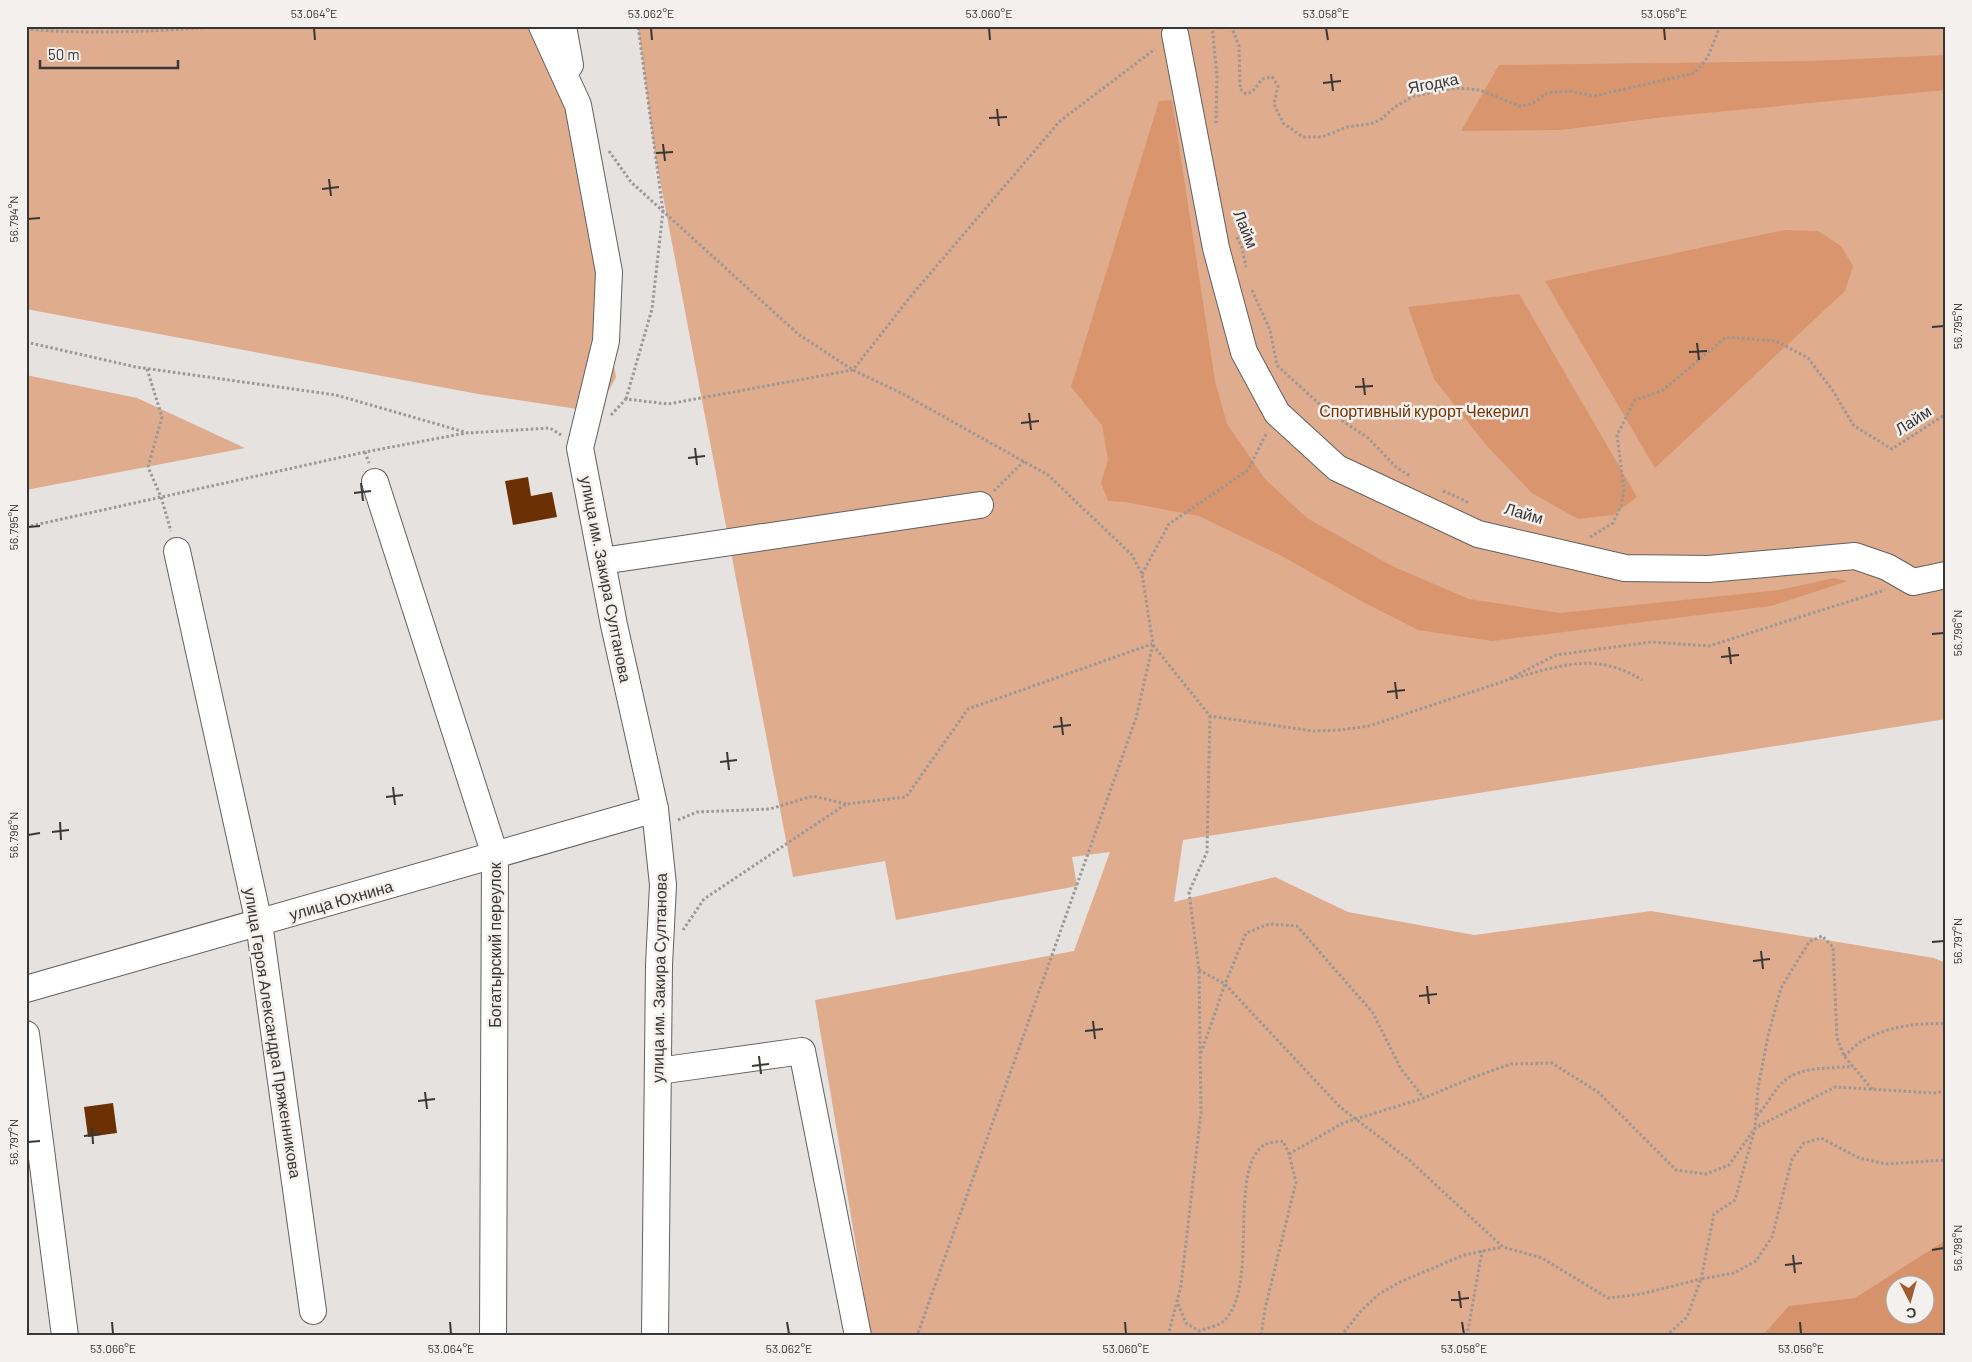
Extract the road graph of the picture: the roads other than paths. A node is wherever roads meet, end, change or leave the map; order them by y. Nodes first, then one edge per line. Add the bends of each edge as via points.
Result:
1 (542, 26) edge
2 (563, 26) edge
3 (1175, 34) road end
4 (578, 105) junction
5 (375, 482) dead end
6 (980, 505) road end
7 (176, 551) road end
8 (602, 561) junction
9 (1946, 575) edge
10 (656, 819) junction
11 (495, 855) junction
12 (259, 923) junction
13 (26, 989) edge
14 (26, 1034) edge
15 (658, 1071) junction
16 (313, 1311) dead end
17 (65, 1336) edge
18 (493, 1336) edge
19 (655, 1336) edge
20 (858, 1336) edge

1 - 4 street
2 - 4 street
3 - 9 street via 1216,248 1244,352 1277,413 1337,468 1478,534 1625,568 1708,569 1855,556 1887,567 1913,582
4 - 8 street, улица им. Закира Султанова via 609,272 606,341 580,448
5 - 11 street, Богатырский переулок
6 - 8 street
7 - 12 street, улица Героя Александра Пряженникова
8 - 10 street, улица им. Закира Султанова
10 - 11 street, улица Юхнина
10 - 15 street, улица им. Закира Султанова via 663,885
11 - 12 street, улица Юхнина
11 - 18 street, Богатырский переулок
12 - 13 street, улица Юхнина
12 - 16 street, улица Героя Александра Пряженникова
14 - 17 street
15 - 19 street, улица им. Закира Султанова
15 - 20 street via 802,1051

